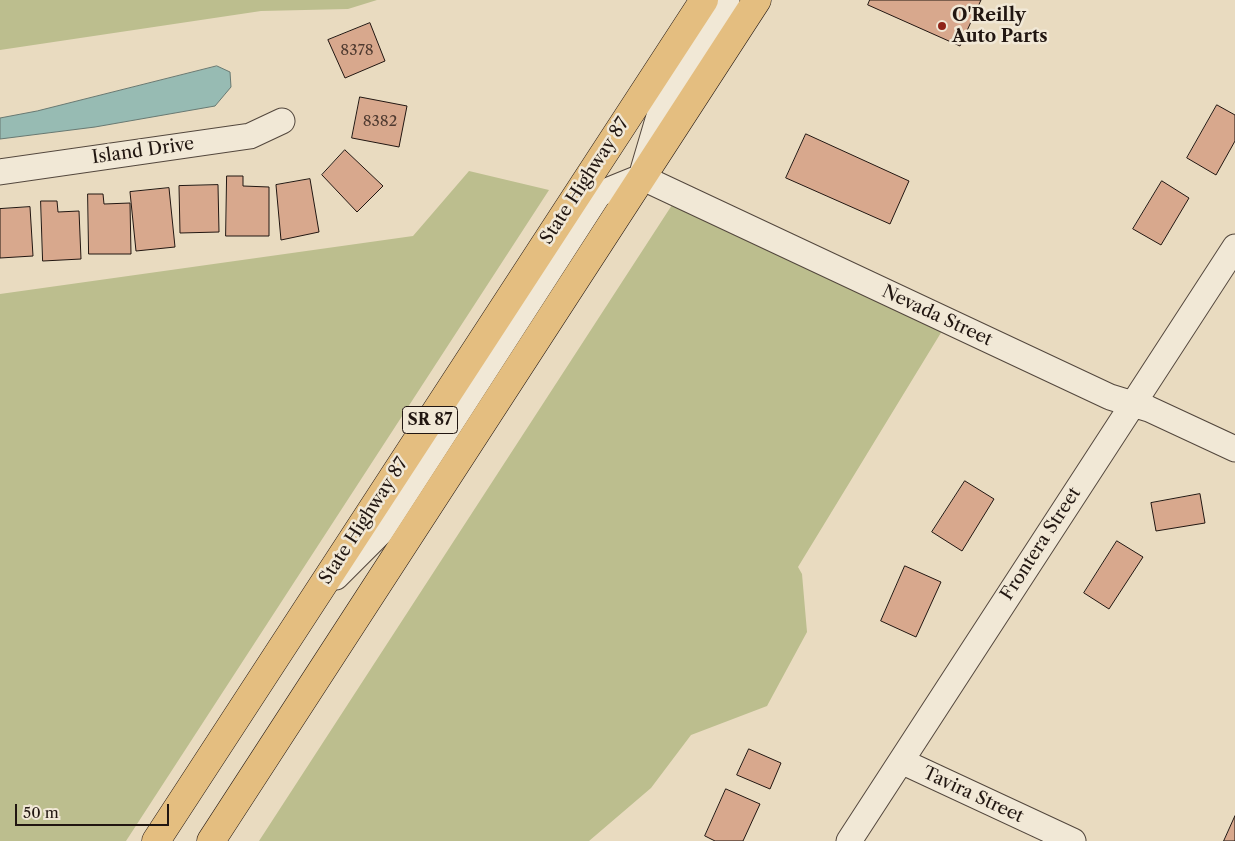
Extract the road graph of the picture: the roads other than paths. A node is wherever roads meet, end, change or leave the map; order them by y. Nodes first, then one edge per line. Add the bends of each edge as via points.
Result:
1 (704, 0) edge
2 (727, 0) edge
3 (757, 0) edge
4 (282, 121) dead end
5 (0, 172) edge
6 (641, 177) junction
7 (1235, 248) edge
8 (1132, 404) junction
9 (1235, 449) edge
10 (311, 602) junction
11 (901, 761) junction
12 (156, 841) edge
13 (211, 841) edge
14 (849, 841) edge
15 (1073, 841) edge

1 - 10 highway, State Highway 87 / SR 87
2 - 6 street via 662,106
3 - 6 highway, SR 87
4 - 5 street, Island Drive via 250,136
6 - 8 street, Nevada Street via 1110,397
6 - 10 street via 599,194 380,533
6 - 13 highway, SR 87
7 - 8 street, Frontera Street
8 - 9 street, Nevada Street via 1149,408
8 - 11 street, Frontera Street
10 - 12 highway, State Highway 87 / SR 87
11 - 14 street, Frontera Street
11 - 15 street, Tavira Street

